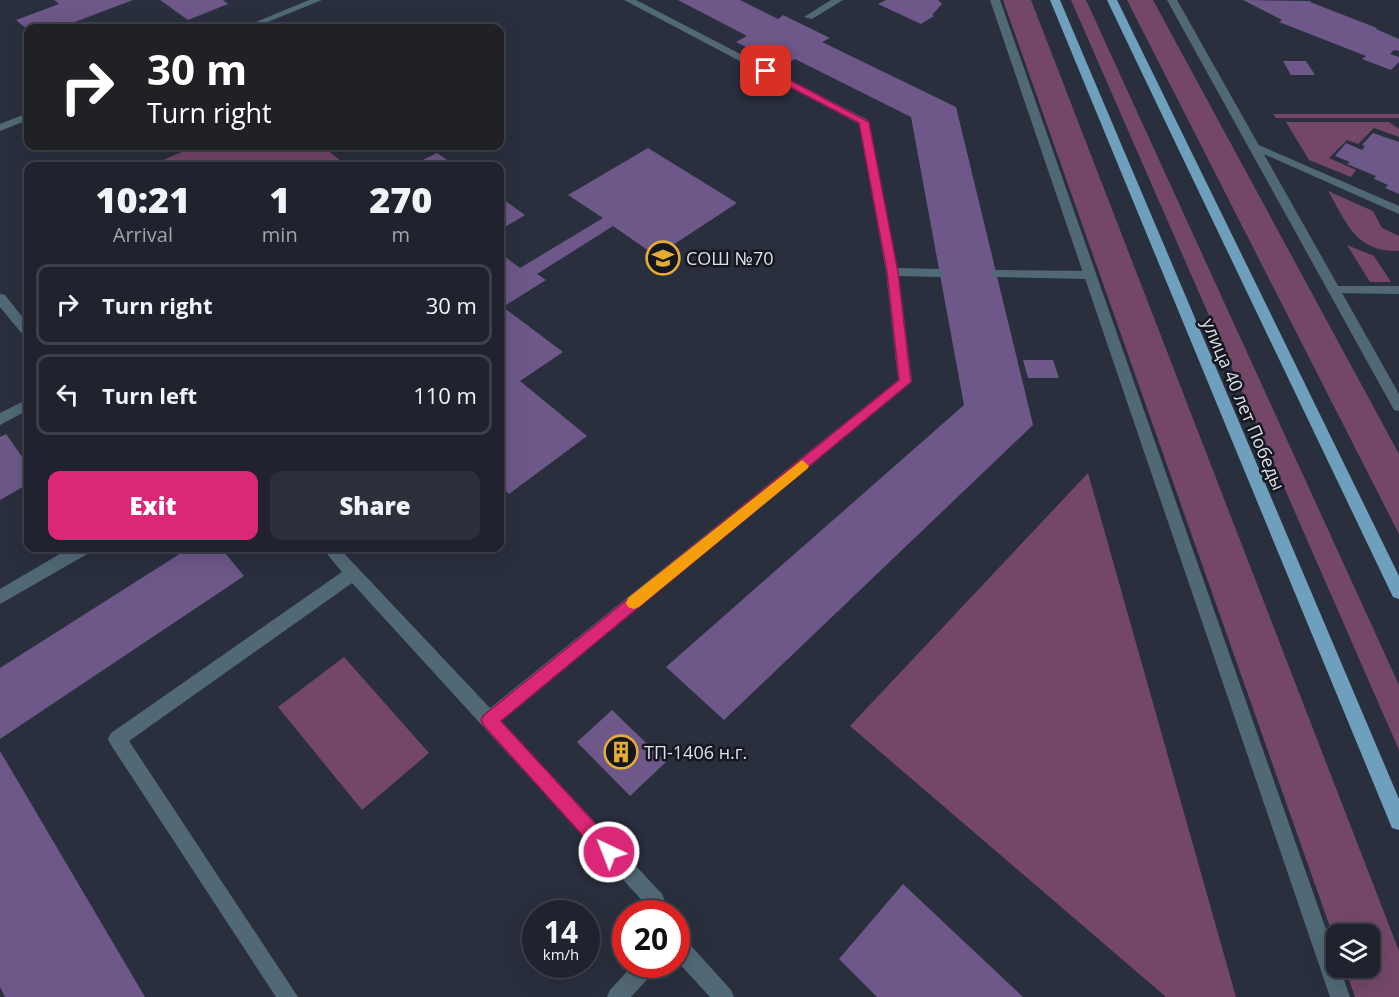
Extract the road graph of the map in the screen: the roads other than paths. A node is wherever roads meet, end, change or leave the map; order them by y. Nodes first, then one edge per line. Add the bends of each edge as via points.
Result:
1 (317, 0) edge
2 (629, 0) edge
3 (838, 0) edge
4 (995, 0) edge
5 (1056, 0) edge
6 (1112, 0) edge
7 (1172, 0) edge
8 (809, 17) dead end
9 (256, 24) edge
10 (24, 118) edge
11 (0, 128) edge
12 (1254, 146) junction
13 (1399, 210) edge
14 (892, 272) junction
15 (940, 273) dead end
16 (997, 274) dead end
17 (1090, 275) junction
18 (1334, 290) junction
19 (1399, 290) edge
20 (0, 298) edge
21 (24, 327) edge
22 (24, 406) edge
23 (1399, 406) edge
24 (0, 420) edge
25 (76, 552) edge
26 (334, 552) edge
27 (354, 573) junction
28 (1399, 592) edge
29 (0, 597) edge
30 (489, 720) junction
31 (1399, 821) edge
32 (654, 900) edge
33 (690, 959) edge
34 (635, 978) edge
35 (288, 997) edge
36 (617, 997) edge
37 (724, 997) edge
38 (1340, 997) edge

1 - 9 street
2 - 14 street via 864,122
3 - 8 street
4 - 17 street
5 - 31 main road, улица 40 лет Победы
6 - 28 main road
7 - 12 street
10 - 11 street
12 - 13 street
12 - 18 street
14 - 15 street
14 - 30 street via 905,382
16 - 17 street
17 - 38 street
18 - 19 street
18 - 23 street
20 - 21 street
22 - 24 street
25 - 29 street
26 - 27 street
27 - 30 street
27 - 35 street via 117,739
30 - 32 street
33 - 37 street
34 - 36 street

